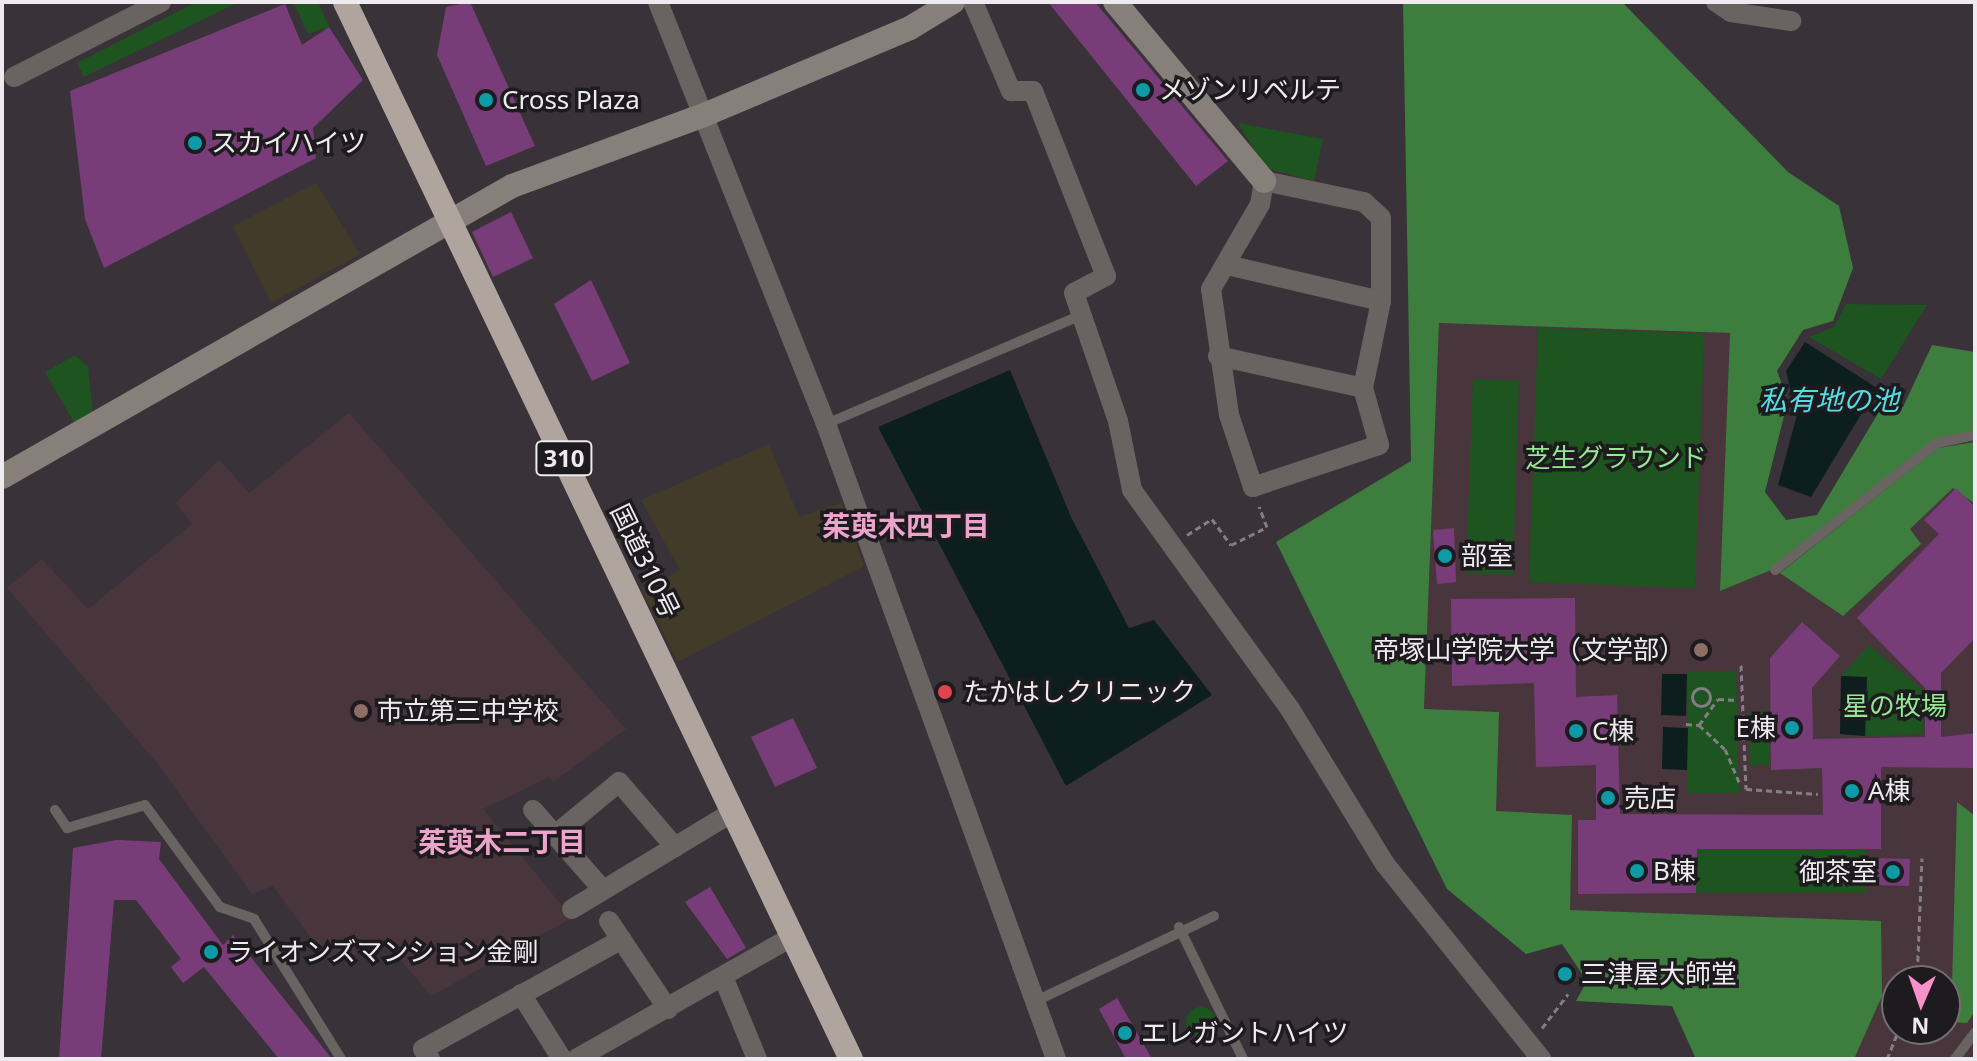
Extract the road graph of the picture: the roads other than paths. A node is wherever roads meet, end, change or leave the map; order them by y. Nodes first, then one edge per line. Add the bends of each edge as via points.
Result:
1 (161, 2) edge
2 (345, 2) edge
3 (658, 2) edge
4 (953, 2) edge
5 (973, 2) edge
6 (1115, 2) edge
7 (1716, 2) edge
8 (1791, 21) dead end
9 (14, 77) dead end
10 (704, 115) junction
11 (1264, 181) junction
12 (449, 218) junction
13 (1227, 265) junction
14 (1381, 301) junction
15 (1084, 314) junction
16 (1218, 356) junction
17 (1363, 388) junction
18 (826, 424) junction
19 (1975, 435) edge
20 (2, 477) edge
21 (1775, 570) dead end
22 (55, 810) dead end
23 (533, 810) dead end
24 (733, 812) junction
25 (555, 835) junction
26 (675, 847) junction
27 (603, 890) junction
28 (572, 909) dead end
29 (1214, 916) dead end
30 (609, 921) dead end
31 (1179, 927) junction
32 (793, 936) junction
33 (622, 939) junction
34 (724, 979) junction
35 (521, 994) junction
36 (1038, 1000) junction
37 (668, 1009) junction
38 (1975, 1032) edge
39 (750, 1056) edge
40 (341, 1059) edge
41 (430, 1059) edge
42 (562, 1059) edge
43 (576, 1059) edge
44 (851, 1059) edge
45 (1056, 1059) edge
46 (1243, 1059) edge
47 (1541, 1059) edge
48 (1955, 1059) edge

1 - 9 street
2 - 12 highway, 国道310号 / 310
3 - 10 street
4 - 10 street via 910,28
5 - 15 street via 1011,91 1033,91 1090,229 1106,276 1074,293
6 - 11 street
7 - 8 street via 1731,12
10 - 12 street via 512,186
10 - 18 street
11 - 13 street
11 - 14 street via 1376,211
12 - 20 street
12 - 24 highway, 国道310号 / 310
13 - 14 street
13 - 16 street via 1211,289
14 - 17 street
15 - 18 lane
15 - 47 street via 1132,490 1168,548 1290,709 1385,864
16 - 17 street
16 - 17 street via 1253,487 1379,445
18 - 36 street
19 - 21 lane via 1937,443
22 - 40 lane via 67,828 145,805 220,907 254,919
23 - 25 street
24 - 26 street
24 - 32 highway, 国道310号 / 310
25 - 26 street via 619,782
25 - 27 street
26 - 27 street
27 - 28 street
29 - 31 lane
30 - 33 street
31 - 36 lane
31 - 46 lane
32 - 34 street
32 - 44 highway, 国道310号 / 310
33 - 35 street
33 - 37 street
34 - 37 street
34 - 39 street
35 - 41 street via 423,1049
35 - 42 street
36 - 45 street
37 - 43 street
38 - 48 lane

